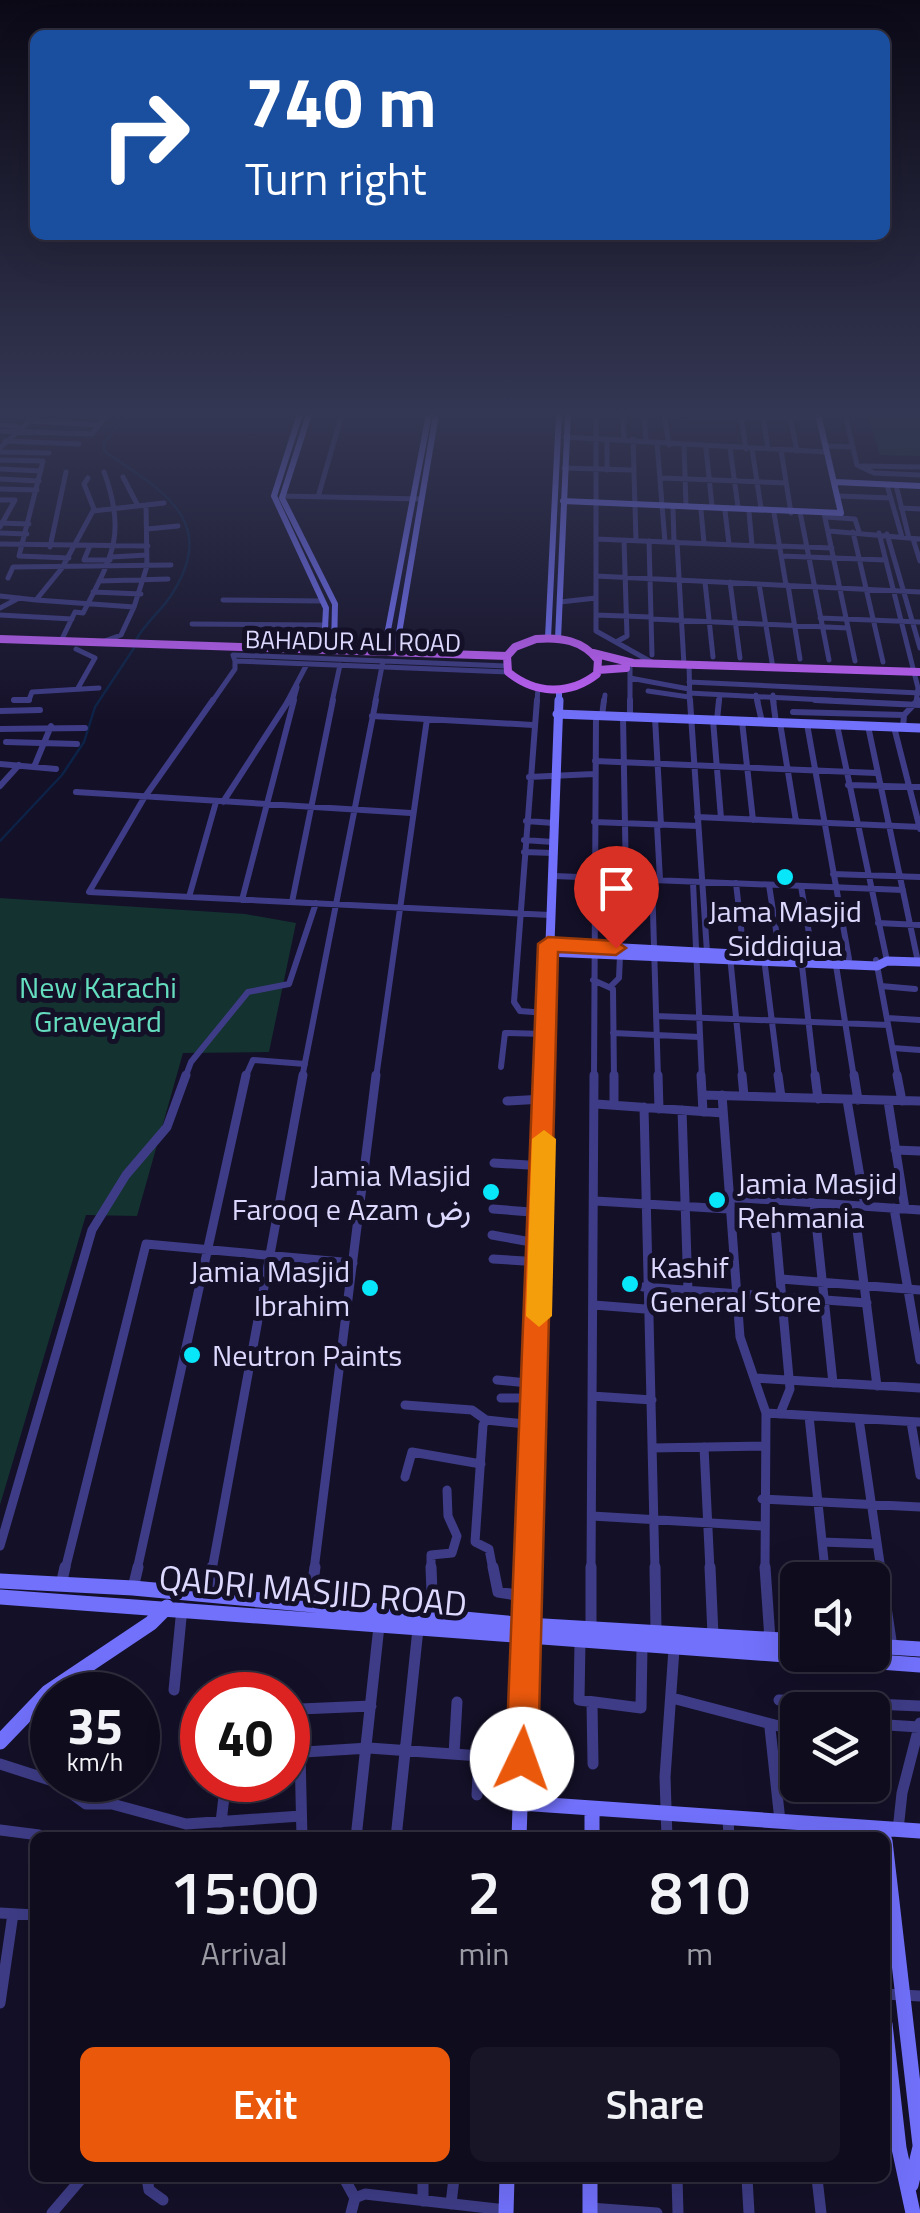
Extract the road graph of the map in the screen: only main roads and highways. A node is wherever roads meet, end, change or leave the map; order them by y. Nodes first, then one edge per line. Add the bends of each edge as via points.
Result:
1 (0, 643) edge
2 (90, 644) junction
3 (594, 653) junction
4 (507, 664) junction
5 (598, 670) junction
6 (918, 676) edge
7 (688, 680) junction

1 - 2 main road
1 - 2 main road via 76,649
2 - 4 main road via 329,649
3 - 4 main road via 553,638 520,644
3 - 5 main road
3 - 7 main road via 654,659
4 - 5 main road via 538,688 559,690 587,682
5 - 7 main road
6 - 7 main road
6 - 7 main road via 773,668

